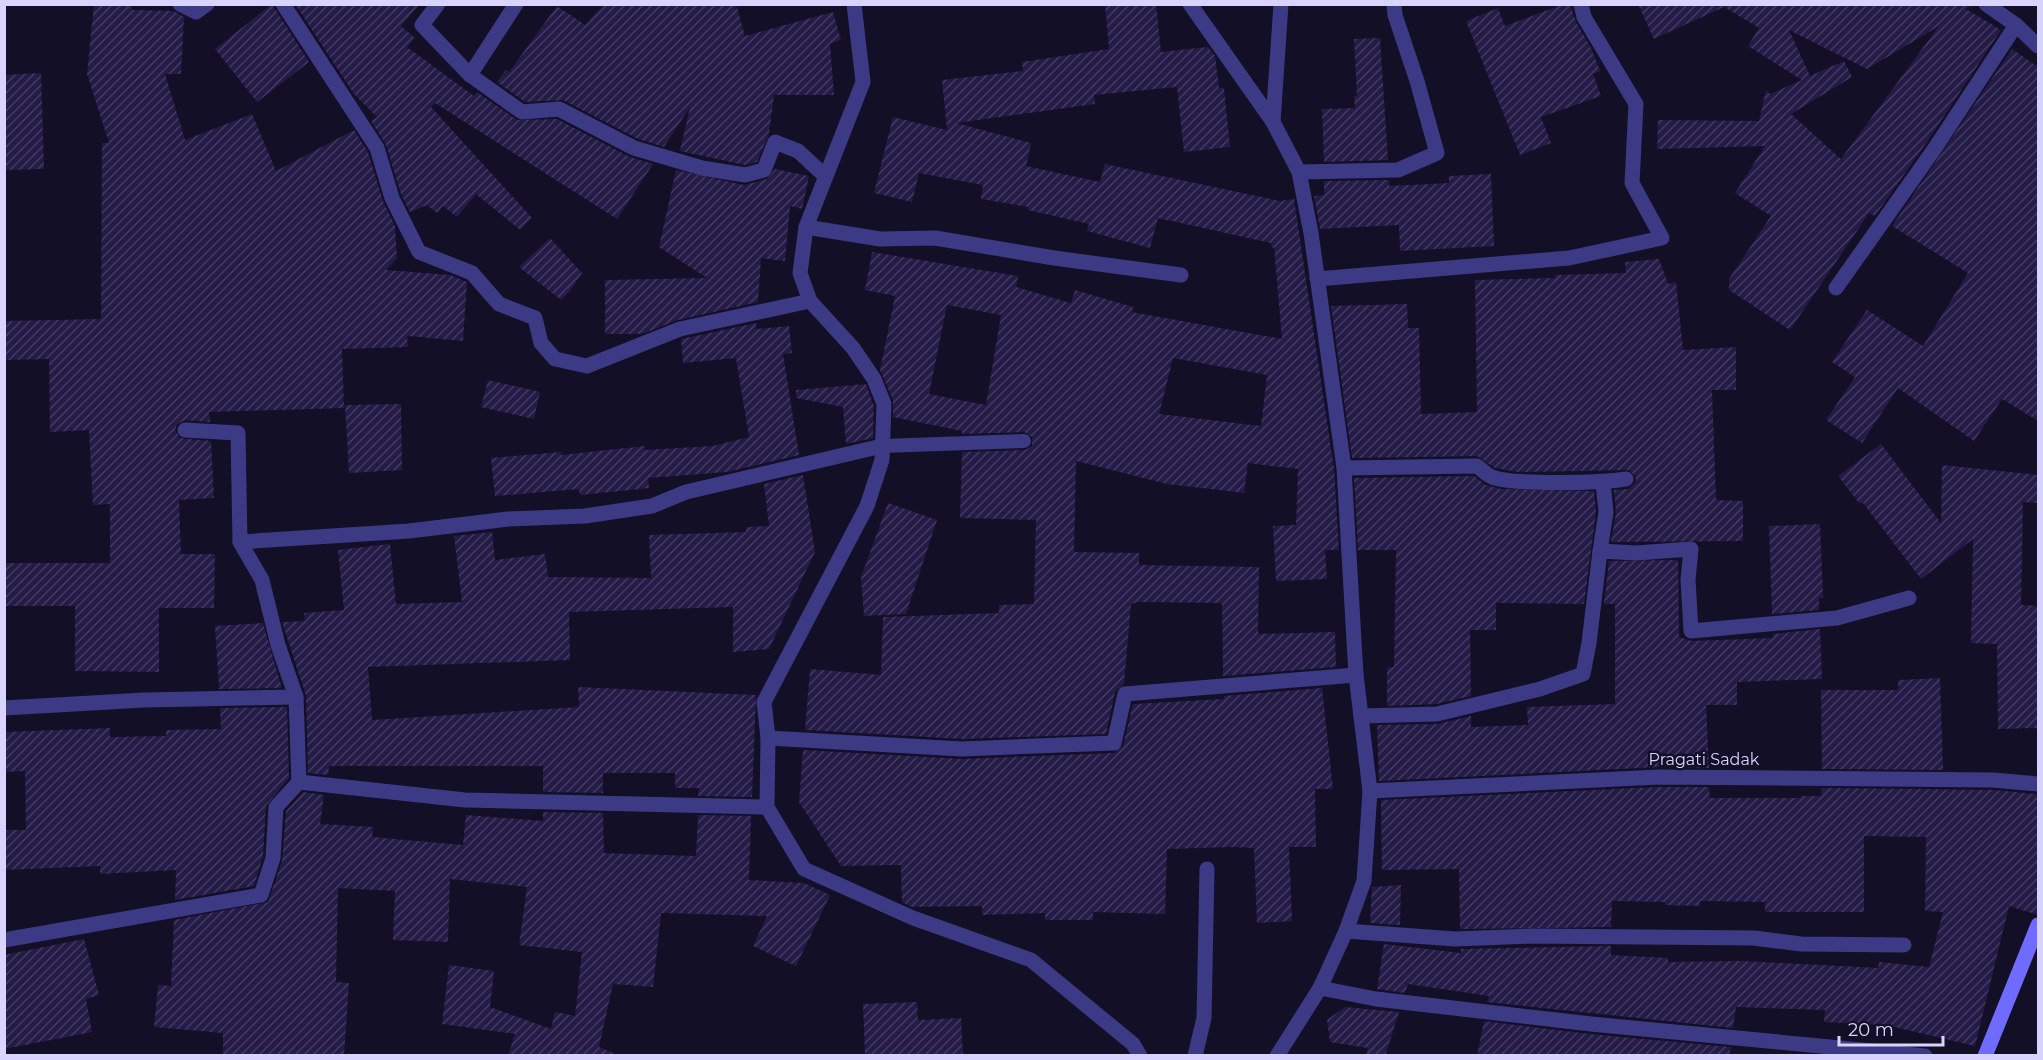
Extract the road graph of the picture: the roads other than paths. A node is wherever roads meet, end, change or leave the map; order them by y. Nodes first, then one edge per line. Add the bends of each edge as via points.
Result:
1 (180, 4) edge
2 (207, 4) edge
3 (283, 4) edge
4 (438, 4) edge
5 (516, 4) edge
6 (854, 4) edge
7 (1190, 4) edge
8 (1281, 4) edge
9 (1394, 4) edge
10 (1581, 4) edge
11 (1986, 4) edge
12 (2016, 25) junction
13 (2038, 46) edge
14 (470, 75) junction
15 (1274, 122) junction
16 (1299, 172) junction
17 (824, 175) junction
18 (806, 227) junction
19 (1181, 275) dead end
20 (1317, 279) junction
21 (1836, 288) dead end
22 (810, 301) junction
23 (186, 430) dead end
24 (1024, 441) dead end
25 (882, 447) junction
26 (1344, 468) junction
27 (1626, 479) dead end
28 (1603, 483) junction
29 (240, 542) junction
30 (1600, 551) junction
31 (1909, 598) dead end
32 (1356, 675) junction
33 (296, 696) junction
34 (4, 708) edge
35 (1361, 716) junction
36 (768, 738) junction
37 (299, 782) junction
38 (2038, 784) edge
39 (1370, 790) junction
40 (767, 807) junction
41 (1207, 869) dead end
42 (2038, 925) edge
43 (1346, 931) junction
44 (4, 940) edge
45 (1904, 945) dead end
46 (1320, 988) junction
47 (1140, 1056) edge
48 (1195, 1056) edge
49 (1277, 1056) edge
50 (1925, 1056) edge
51 (1985, 1056) edge

1 - 2 street via 195,12
3 - 22 street via 377,147 392,198 419,252 471,273 499,304 535,318 541,343 555,359 587,366 680,329
4 - 14 street via 422,25
5 - 14 street
6 - 17 street via 862,82
7 - 15 street
8 - 15 street
9 - 16 street via 1437,153 1398,170
10 - 20 street via 1584,16 1636,104 1632,183 1662,238 1569,258
11 - 12 street
12 - 13 street
12 - 21 street
14 - 17 street via 522,112 559,109 634,148 702,168 745,175 764,170 775,142 798,151
15 - 16 street
16 - 20 street
17 - 18 street
18 - 19 street via 880,239 935,238
18 - 22 street via 800,273
20 - 26 street
22 - 25 street via 853,348 874,379 884,404
23 - 29 street via 238,433
24 - 25 lane
25 - 29 street via 686,492 652,506 585,516
25 - 36 street via 882,460 867,506 764,702
26 - 28 street via 1477,466 1492,477
26 - 32 street
27 - 28 street
28 - 30 street via 1606,512
29 - 33 street via 262,580
30 - 31 street via 1691,549 1691,631 1837,618
30 - 35 street via 1583,674 1540,689 1437,714
32 - 35 street
32 - 36 street via 1125,694 1114,743 962,749
33 - 34 street
33 - 37 street
35 - 39 street
36 - 40 street
37 - 40 street via 465,800
37 - 44 street via 276,807 273,858 261,895
38 - 39 street, Pragati Sadak via 1993,780 1670,777
39 - 43 street via 1364,881
40 - 47 street via 804,868 913,918 1031,960 1133,1044
41 - 48 street via 1204,1018
42 - 51 main road
43 - 45 street via 1455,939 1754,938 1802,944
43 - 46 street
46 - 49 street
46 - 50 street via 1376,999 1591,1024

